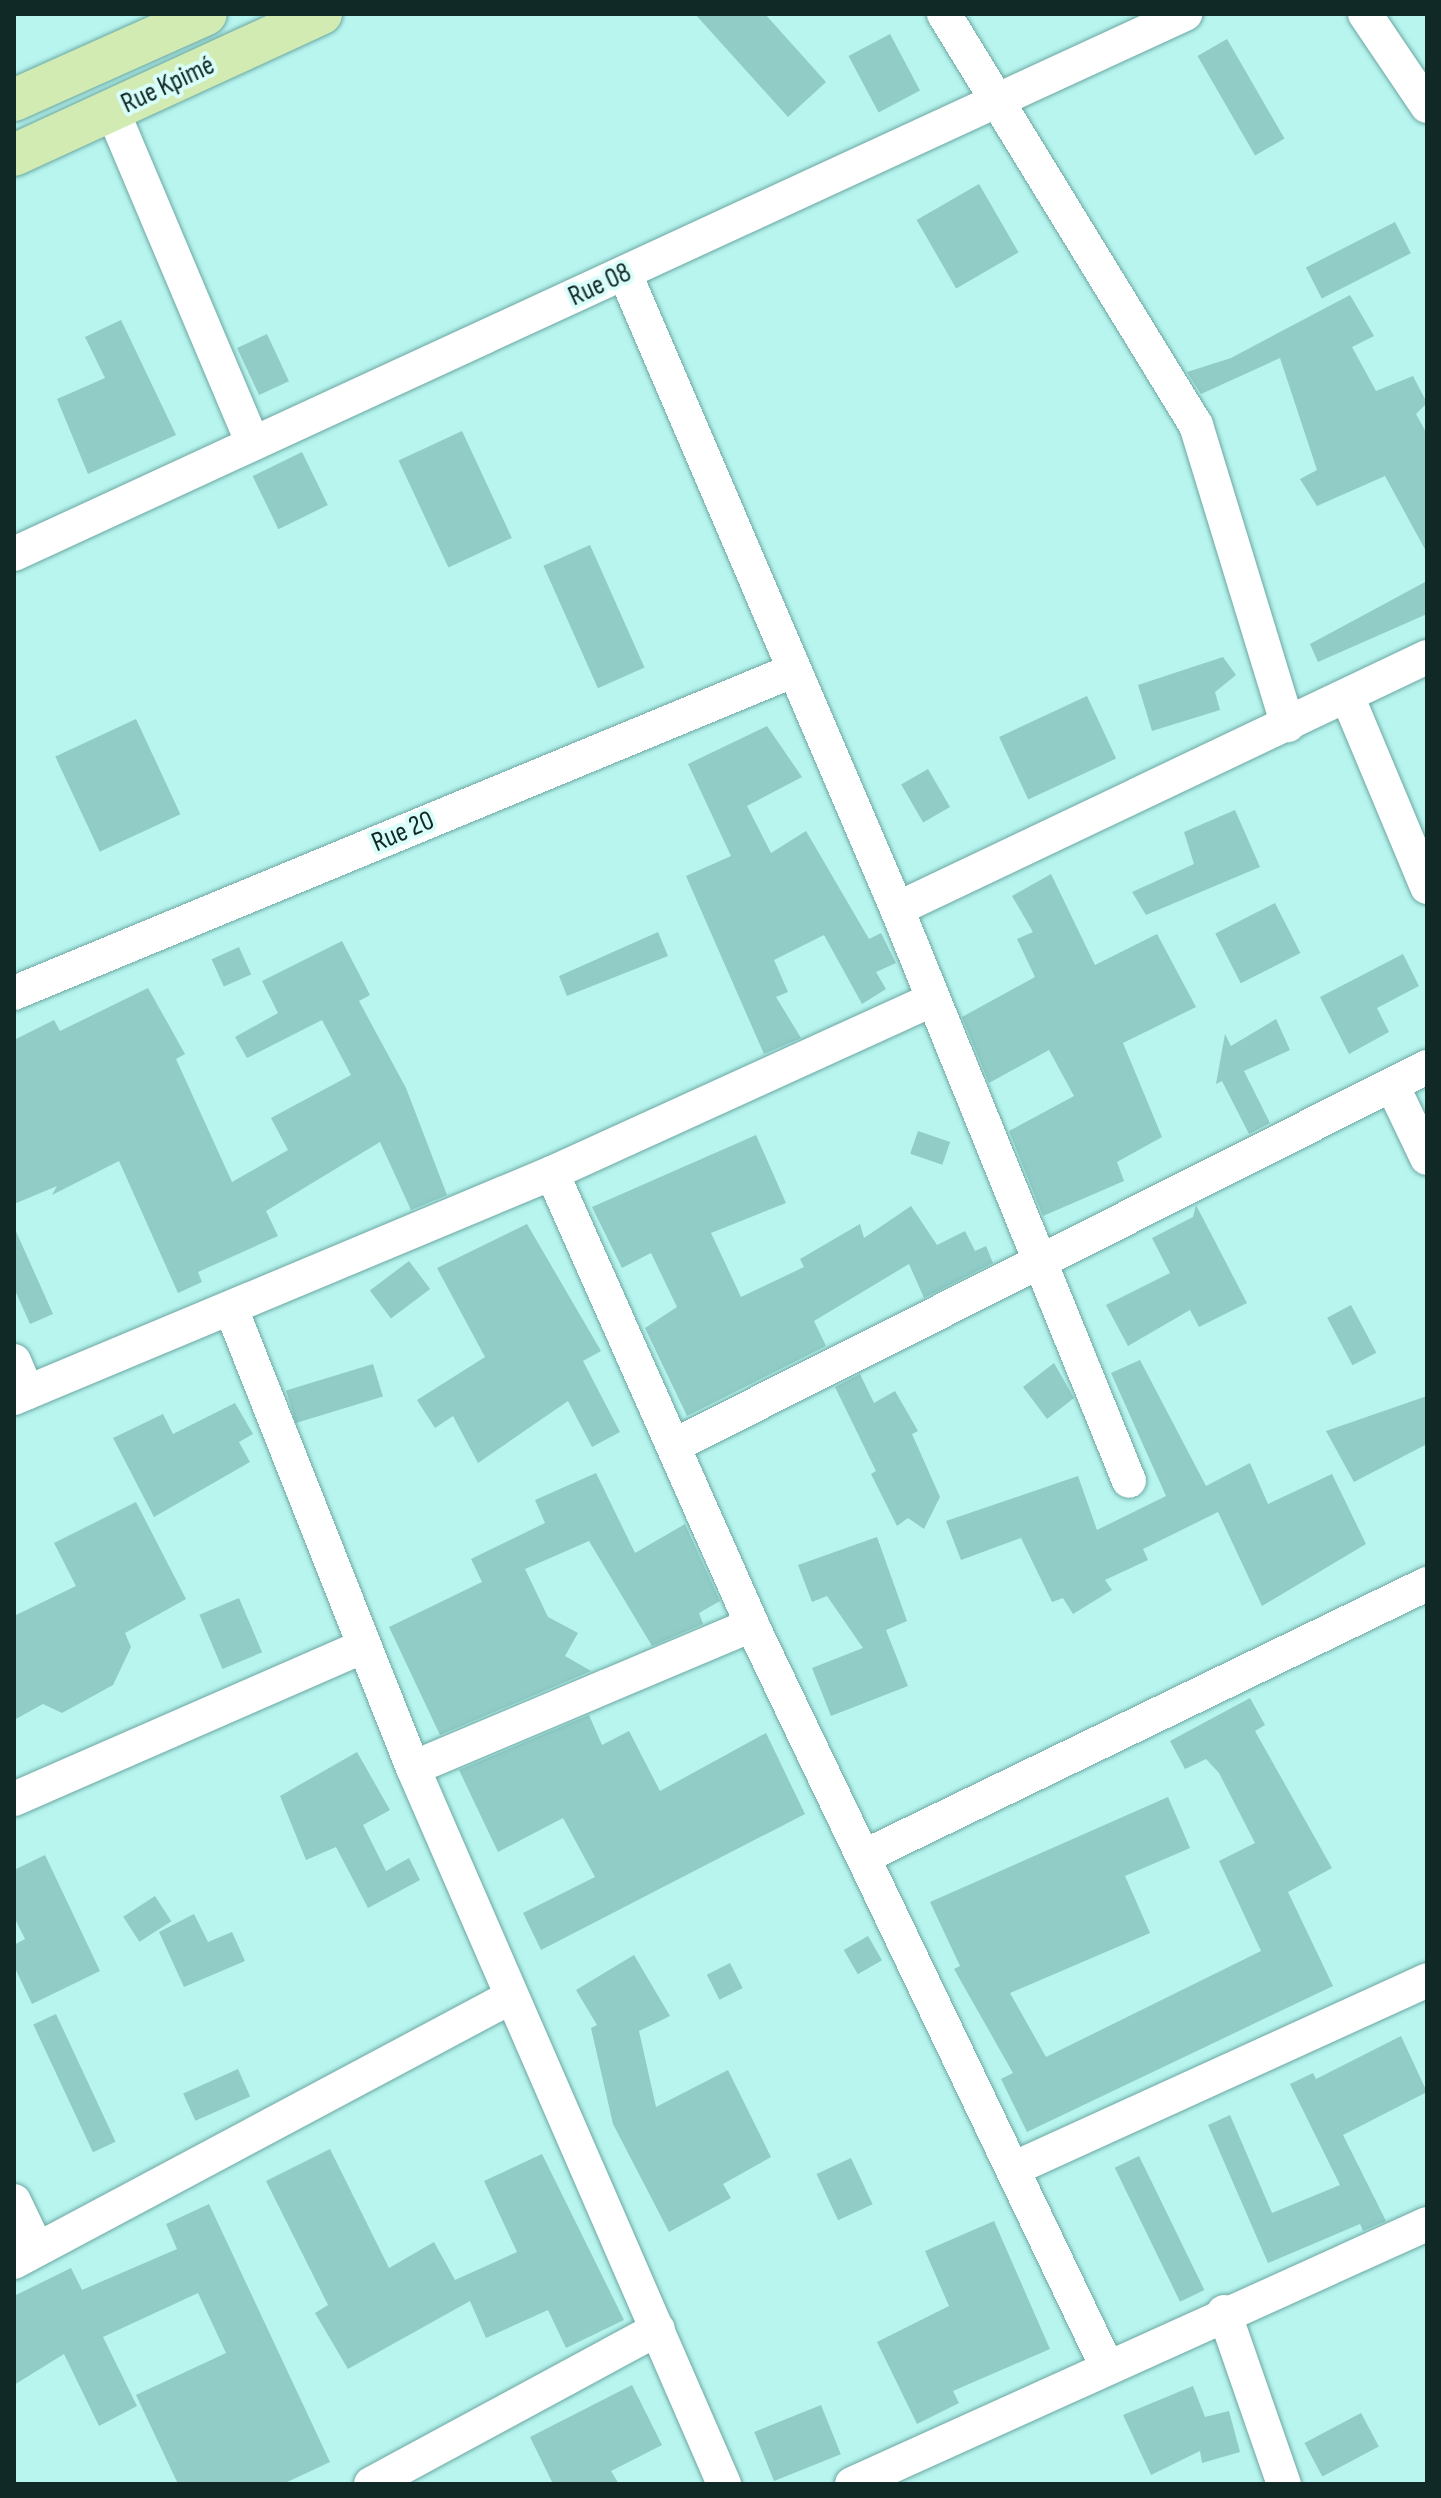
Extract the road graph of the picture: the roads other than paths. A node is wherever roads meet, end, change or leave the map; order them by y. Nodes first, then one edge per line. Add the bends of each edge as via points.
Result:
1 (206, 14) edge
2 (321, 14) edge
3 (944, 14) edge
4 (1185, 14) edge
5 (1365, 14) edge
6 (999, 94) junction
7 (14, 100) edge
8 (1427, 106) edge
9 (112, 110) junction
10 (14, 155) edge
11 (625, 274) junction
12 (253, 443) junction
13 (14, 554) edge
14 (1427, 657) edge
15 (792, 671) junction
16 (1348, 698) junction
17 (1288, 725) junction
18 (1427, 887) edge
19 (897, 909) junction
20 (14, 993) edge
21 (932, 1000) junction
22 (1427, 1067) edge
23 (1392, 1085) junction
24 (1427, 1158) edge
25 (552, 1173) junction
26 (1037, 1262) junction
27 (232, 1311) junction
28 (14, 1361) edge
29 (21, 1395) edge
30 (673, 1446) junction
31 (1129, 1481) dead end
32 (1427, 1584) edge
33 (752, 1625) junction
34 (364, 1646) junction
35 (413, 1768) junction
36 (14, 1799) edge
37 (863, 1857) junction
38 (1427, 1980) edge
39 (511, 1997) junction
40 (1013, 2169) junction
41 (14, 2201) edge
42 (1427, 2224) edge
43 (25, 2256) edge
44 (1224, 2312) junction
45 (658, 2329) junction
46 (1106, 2365) junction
47 (371, 2484) edge
48 (724, 2484) edge
49 (852, 2484) edge
50 (1284, 2484) edge

1 - 7 main road, Rue Kpimé
2 - 9 main road, Rue Kpimé
3 - 6 street
4 - 6 street, Rue 08
5 - 8 street
6 - 11 street, Rue 08
6 - 17 street via 1196,425
9 - 10 main road, Rue Kpimé
9 - 12 street
11 - 12 street, Rue 08
11 - 15 street
12 - 13 street, Rue 08
14 - 16 street
15 - 19 street
15 - 20 street, Rue 20
16 - 17 street
16 - 18 street
17 - 19 street
19 - 21 street
21 - 25 street
21 - 26 street
22 - 23 street
23 - 24 street
23 - 26 street
25 - 27 street
25 - 30 street
26 - 30 street
26 - 31 street
27 - 29 street
27 - 34 street
28 - 29 street
30 - 33 street
32 - 37 street
33 - 35 street
33 - 37 street
34 - 35 street
34 - 36 street
35 - 39 street
37 - 40 street
38 - 40 street
39 - 43 street
39 - 45 street
40 - 46 street
41 - 43 street
42 - 44 street
44 - 46 street
44 - 50 street
45 - 47 street
45 - 48 street
46 - 49 street

